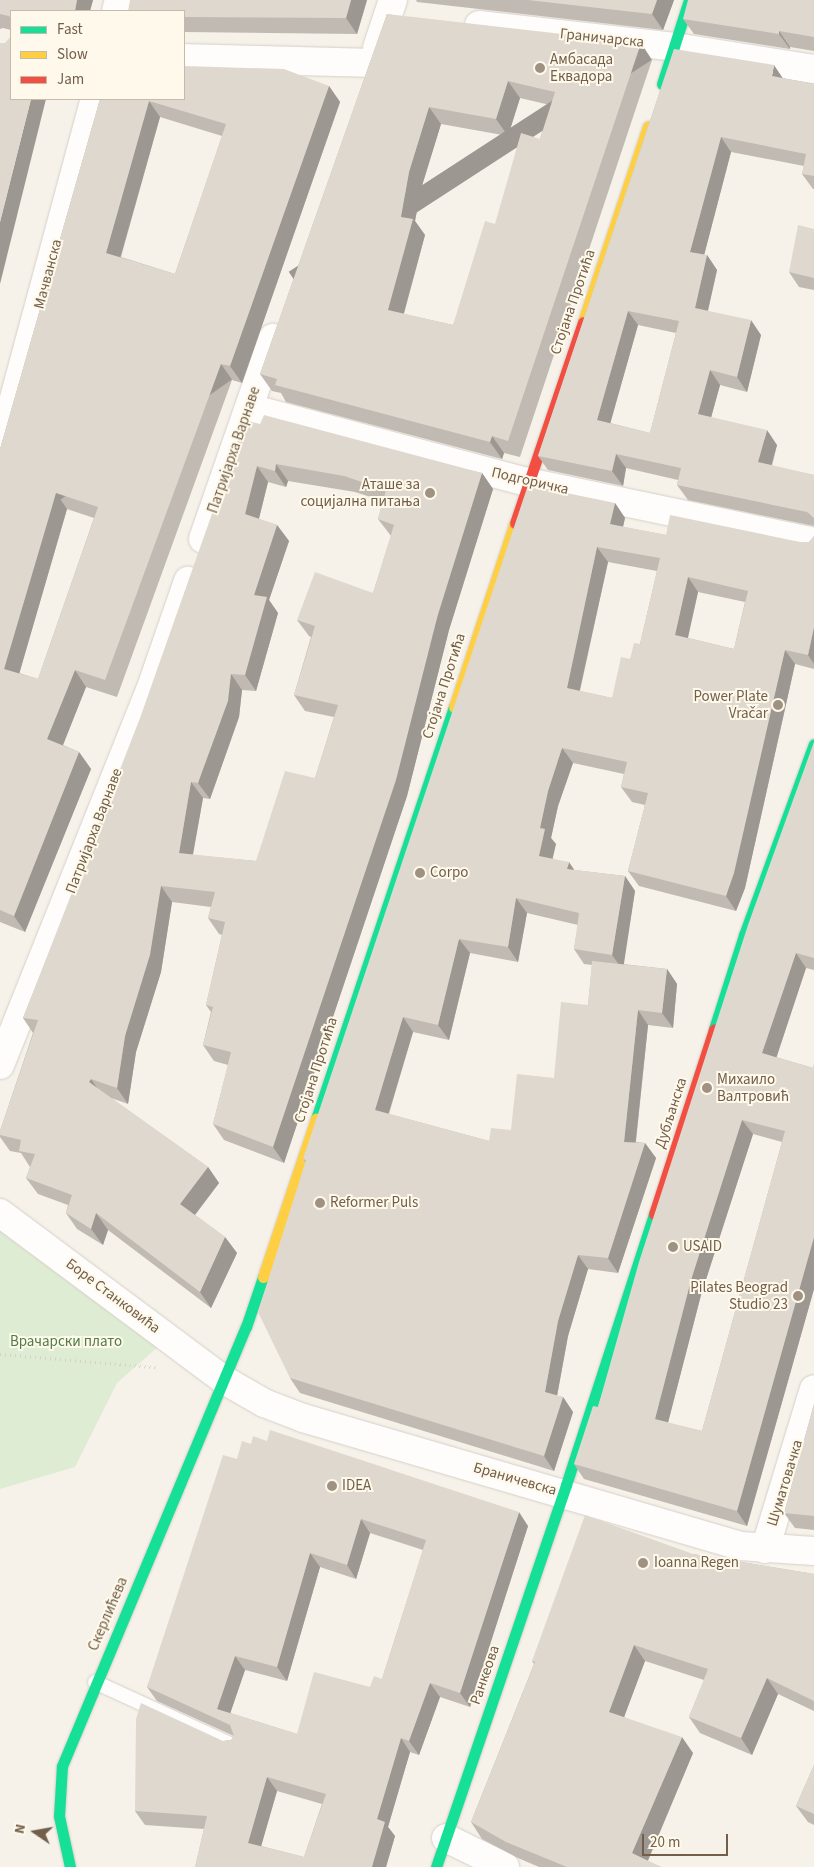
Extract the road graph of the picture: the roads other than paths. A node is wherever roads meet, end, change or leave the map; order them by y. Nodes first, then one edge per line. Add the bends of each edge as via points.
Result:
1 (689, 0) edge
2 (398, 11) edge
3 (449, 22) edge
4 (675, 47) junction
5 (185, 58) edge
6 (372, 63) junction
7 (814, 69) edge
8 (362, 90) edge
9 (95, 100) edge
10 (657, 101) edge
11 (650, 119) edge
12 (282, 315) edge
13 (248, 408) junction
14 (0, 450) edge
15 (528, 482) junction
16 (814, 542) edge
17 (814, 744) edge
18 (0, 1065) edge
19 (0, 1213) edge
20 (224, 1380) junction
21 (814, 1389) edge
22 (563, 1493) junction
23 (765, 1549) junction
24 (814, 1551) edge
25 (95, 1682) junction
26 (236, 1747) edge
27 (446, 1838) junction
28 (70, 1867) edge
29 (436, 1867) edge
30 (505, 1867) edge

1 - 4 street
2 - 6 street
3 - 4 street, Граничарска
4 - 7 street, Граничарска
4 - 10 street
5 - 6 street
6 - 8 street
9 - 14 street, Мачванска
11 - 15 street, Стојана Протића
12 - 13 street, Патријарха Варнаве
13 - 15 street, Подгоричка
13 - 18 street, Патријарха Варнаве via 154,679
15 - 16 street, Подгоричка
15 - 20 street, Стојана Протића via 246,1327
17 - 22 street, Дубљанска via 744,935
19 - 20 street, Боре Станковића
20 - 22 street, Браничевска via 248,1396 303,1418
20 - 25 street, Скерлићева
21 - 23 street, Шуматовачка
22 - 23 street, Браничевска via 740,1546
22 - 27 street, Ранкеова
23 - 24 street, Браничевска
25 - 26 lane
25 - 28 street, Скерлићева via 68,1749 59,1783 59,1816
27 - 29 street, Ранкеова
27 - 30 street

